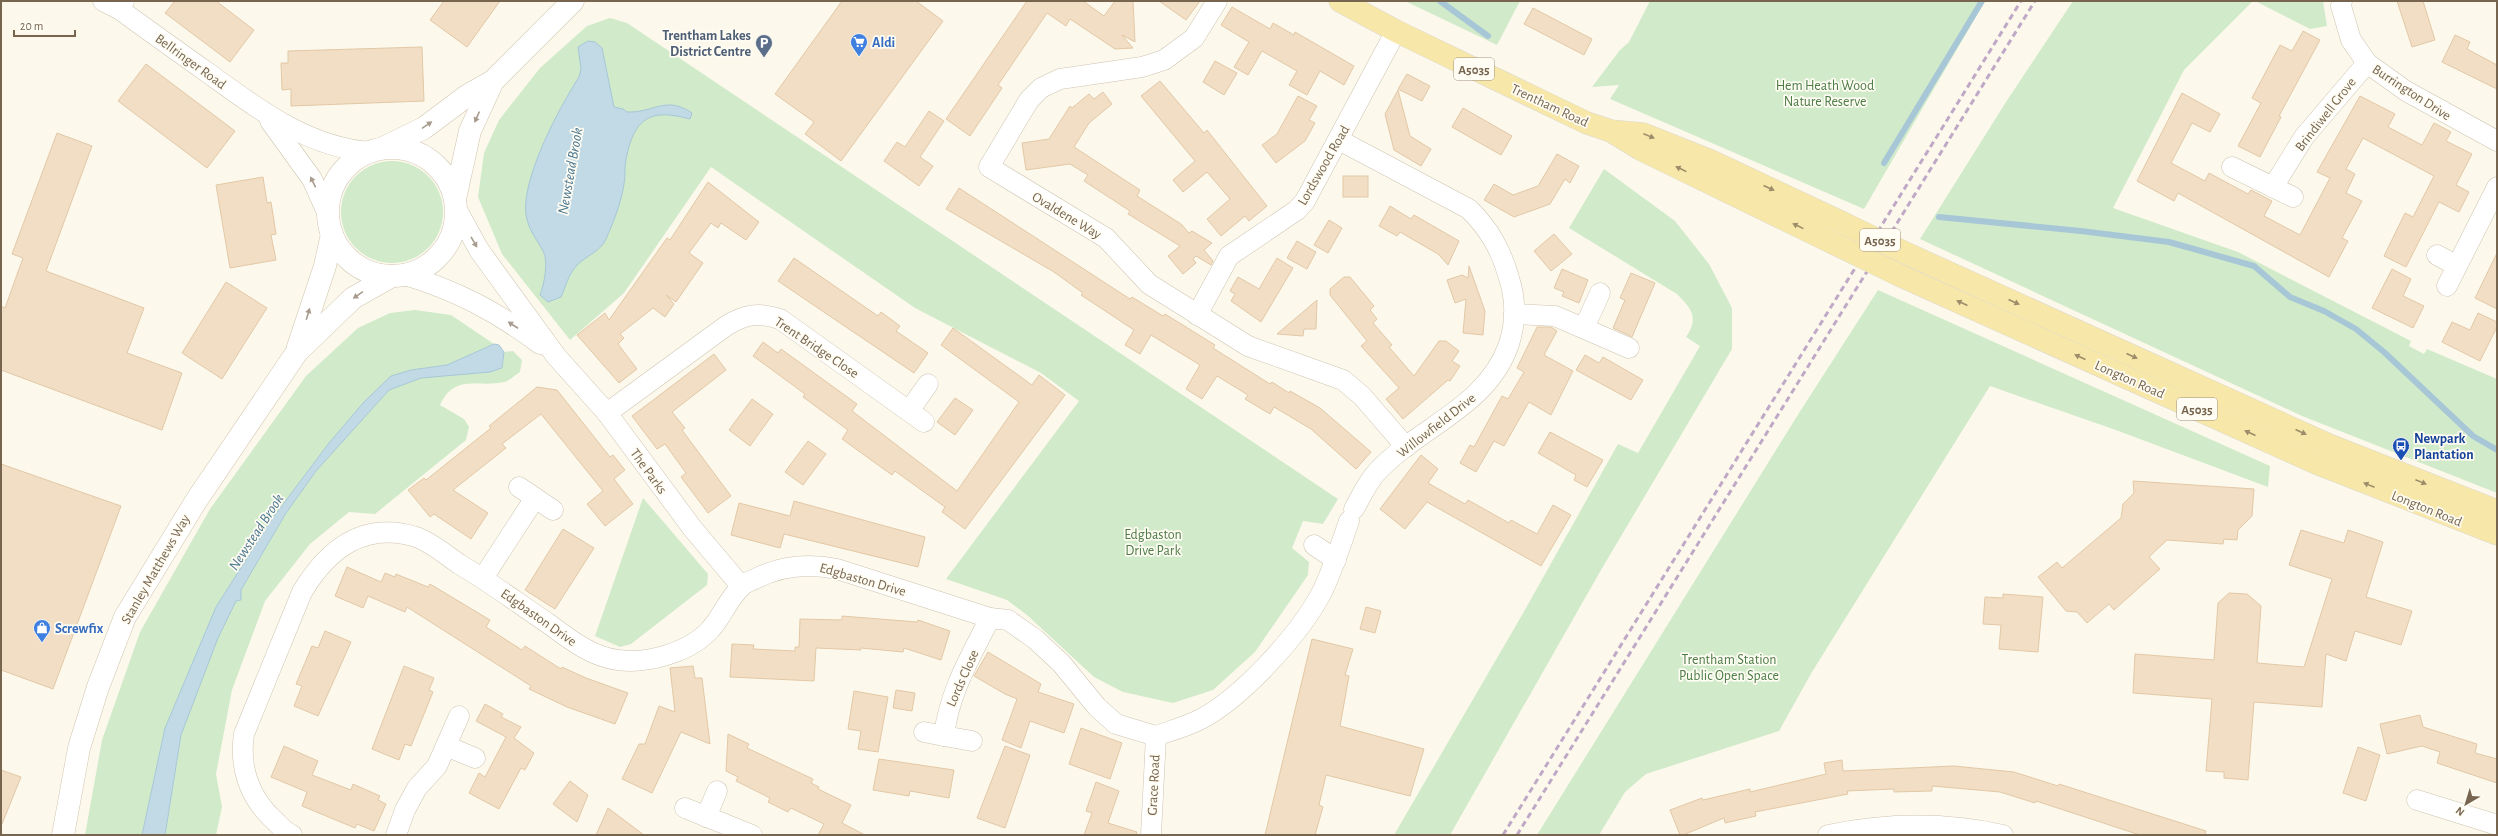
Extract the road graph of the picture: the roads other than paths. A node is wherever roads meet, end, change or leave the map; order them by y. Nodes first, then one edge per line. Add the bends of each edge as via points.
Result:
1 (573, 1) edge
2 (1217, 1) edge
3 (1340, 1) edge
4 (2342, 1) edge
5 (115, 4) edge
6 (1396, 31) junction
7 (2367, 63) junction
8 (493, 81) junction
9 (264, 113) junction
10 (1611, 131) junction
11 (1339, 140) junction
12 (2497, 140) edge
13 (375, 151) junction
14 (2232, 167) dead end
15 (2273, 187) junction
16 (2497, 188) edge
17 (2293, 197) dead end
18 (455, 204) junction
19 (1845, 224) joint
20 (330, 225) junction
21 (1833, 243) joint
22 (2437, 255) dead end
23 (2457, 266) junction
24 (399, 275) junction
25 (2448, 286) dead end
26 (1600, 293) dead end
27 (1514, 314) junction
28 (1197, 315) junction
29 (1584, 328) junction
30 (1629, 348) dead end
31 (297, 352) junction
32 (556, 356) junction
33 (928, 384) dead end
34 (607, 413) junction
35 (1406, 447) junction
36 (554, 510) dead end
37 (2497, 512) edge
38 (2497, 534) edge
39 (1314, 545) dead end
40 (1336, 560) junction
41 (483, 578) junction
42 (741, 586) junction
43 (990, 618) junction
44 (459, 716) dead end
45 (924, 732) dead end
46 (944, 736) junction
47 (1156, 736) junction
48 (972, 742) dead end
49 (446, 746) junction
50 (476, 758) dead end
51 (717, 791) dead end
52 (2418, 800) dead end
53 (685, 808) dead end
54 (706, 817) junction
55 (2497, 825) edge
56 (63, 835) edge
57 (292, 835) edge
58 (396, 835) edge
59 (752, 835) edge
60 (1151, 835) edge
61 (1828, 835) edge
62 (2003, 835) edge

1 - 8 main road
2 - 28 street, Ovaldene Way via 1194,38 1164,60 1142,67 1060,79 1041,88 1029,100 989,167 1106,238 1149,284
3 - 6 main road, Trentham Road / A5035
4 - 7 street, Burrington Drive via 2341,6 2351,40
5 - 9 street, Bellringer Road
6 - 10 main road, Trentham Road / A5035 via 1587,123
6 - 11 street, Lordswood Road
7 - 12 street, Burrington Drive via 2406,92
7 - 15 street, Brindiwell Grove via 2304,137
13 -> 8 main road via 399,142 424,128 468,95
8 -> 18 main road via 470,131
9 - 13 street, Bellringer Road via 299,134 344,148
20 -> 9 street, Bellringer Road via 312,179
10 -> 19 main road, Trentham Road / A5035 via 1643,134 1711,161
21 -> 10 main road, Trentham Road / A5035 via 1640,149
11 - 27 street, Willowfield Drive via 1469,209 1479,218 1495,240 1502,256 1514,295
11 - 28 street, Lordswood Road via 1297,210 1229,256
13 - 18 main road via 407,150 432,162 449,182
13 - 20 main road via 354,160 341,174 330,199
14 - 15 street
15 - 17 street
16 - 23 street
18 - 24 main road via 451,237 440,254 424,267
18 -> 32 street, The Parks via 479,250
19 -> 37 main road, Longton Road / A5035, bridge via 2329,445
20 - 24 main road via 340,249 352,262 367,270
31 -> 20 main road, Stanley Matthews Way via 325,266
38 -> 21 main road, Longton Road / A5035, bridge via 2316,463
22 - 23 street
23 - 25 street
24 -> 31 main road, Stanley Matthews Way via 353,298
32 -> 24 street, The Parks via 524,332 472,300 451,290
26 - 29 street
27 - 29 street via 1555,316
27 - 35 street, Willowfield Drive via 1514,329 1505,355 1490,381 1469,402
28 - 35 street, Ovaldene Way via 1248,346 1343,380 1362,396
29 - 30 street
31 - 56 main road, Stanley Matthews Way via 196,501 126,617 98,687 79,748
32 - 34 street, The Parks
33 - 34 street, Trent Bridge Close via 916,416 780,319 753,314 739,318 726,326
34 - 42 street, The Parks via 688,524
35 - 40 street, Willowfield Drive via 1376,473 1351,515
36 - 41 street via 527,493
39 - 40 street
40 - 47 street, Willowfield Drive via 1321,593 1299,627 1232,698 1199,720
41 - 42 street, Edgbaston Drive via 576,644 598,655 619,660 640,660 666,655 687,647 707,632
41 - 57 street, Edgbaston Drive via 418,538 389,531 366,534 346,544 327,558 312,575 302,592 244,734 242,750 244,774 260,804
42 - 43 street, Edgbaston Drive via 770,572 794,566 817,565 837,569
43 - 46 street, Lords Close via 957,683 946,712
43 - 47 street, Edgbaston Drive via 1008,620 1035,639 1061,663 1097,707 1116,724
44 - 49 street
45 - 46 street
46 - 48 street
47 - 60 street, Grace Road
49 - 50 street
49 - 58 street via 437,766 414,794
51 - 54 street
52 - 55 street
53 - 54 street
54 - 59 street
61 - 62 street via 1855,830 1927,825

